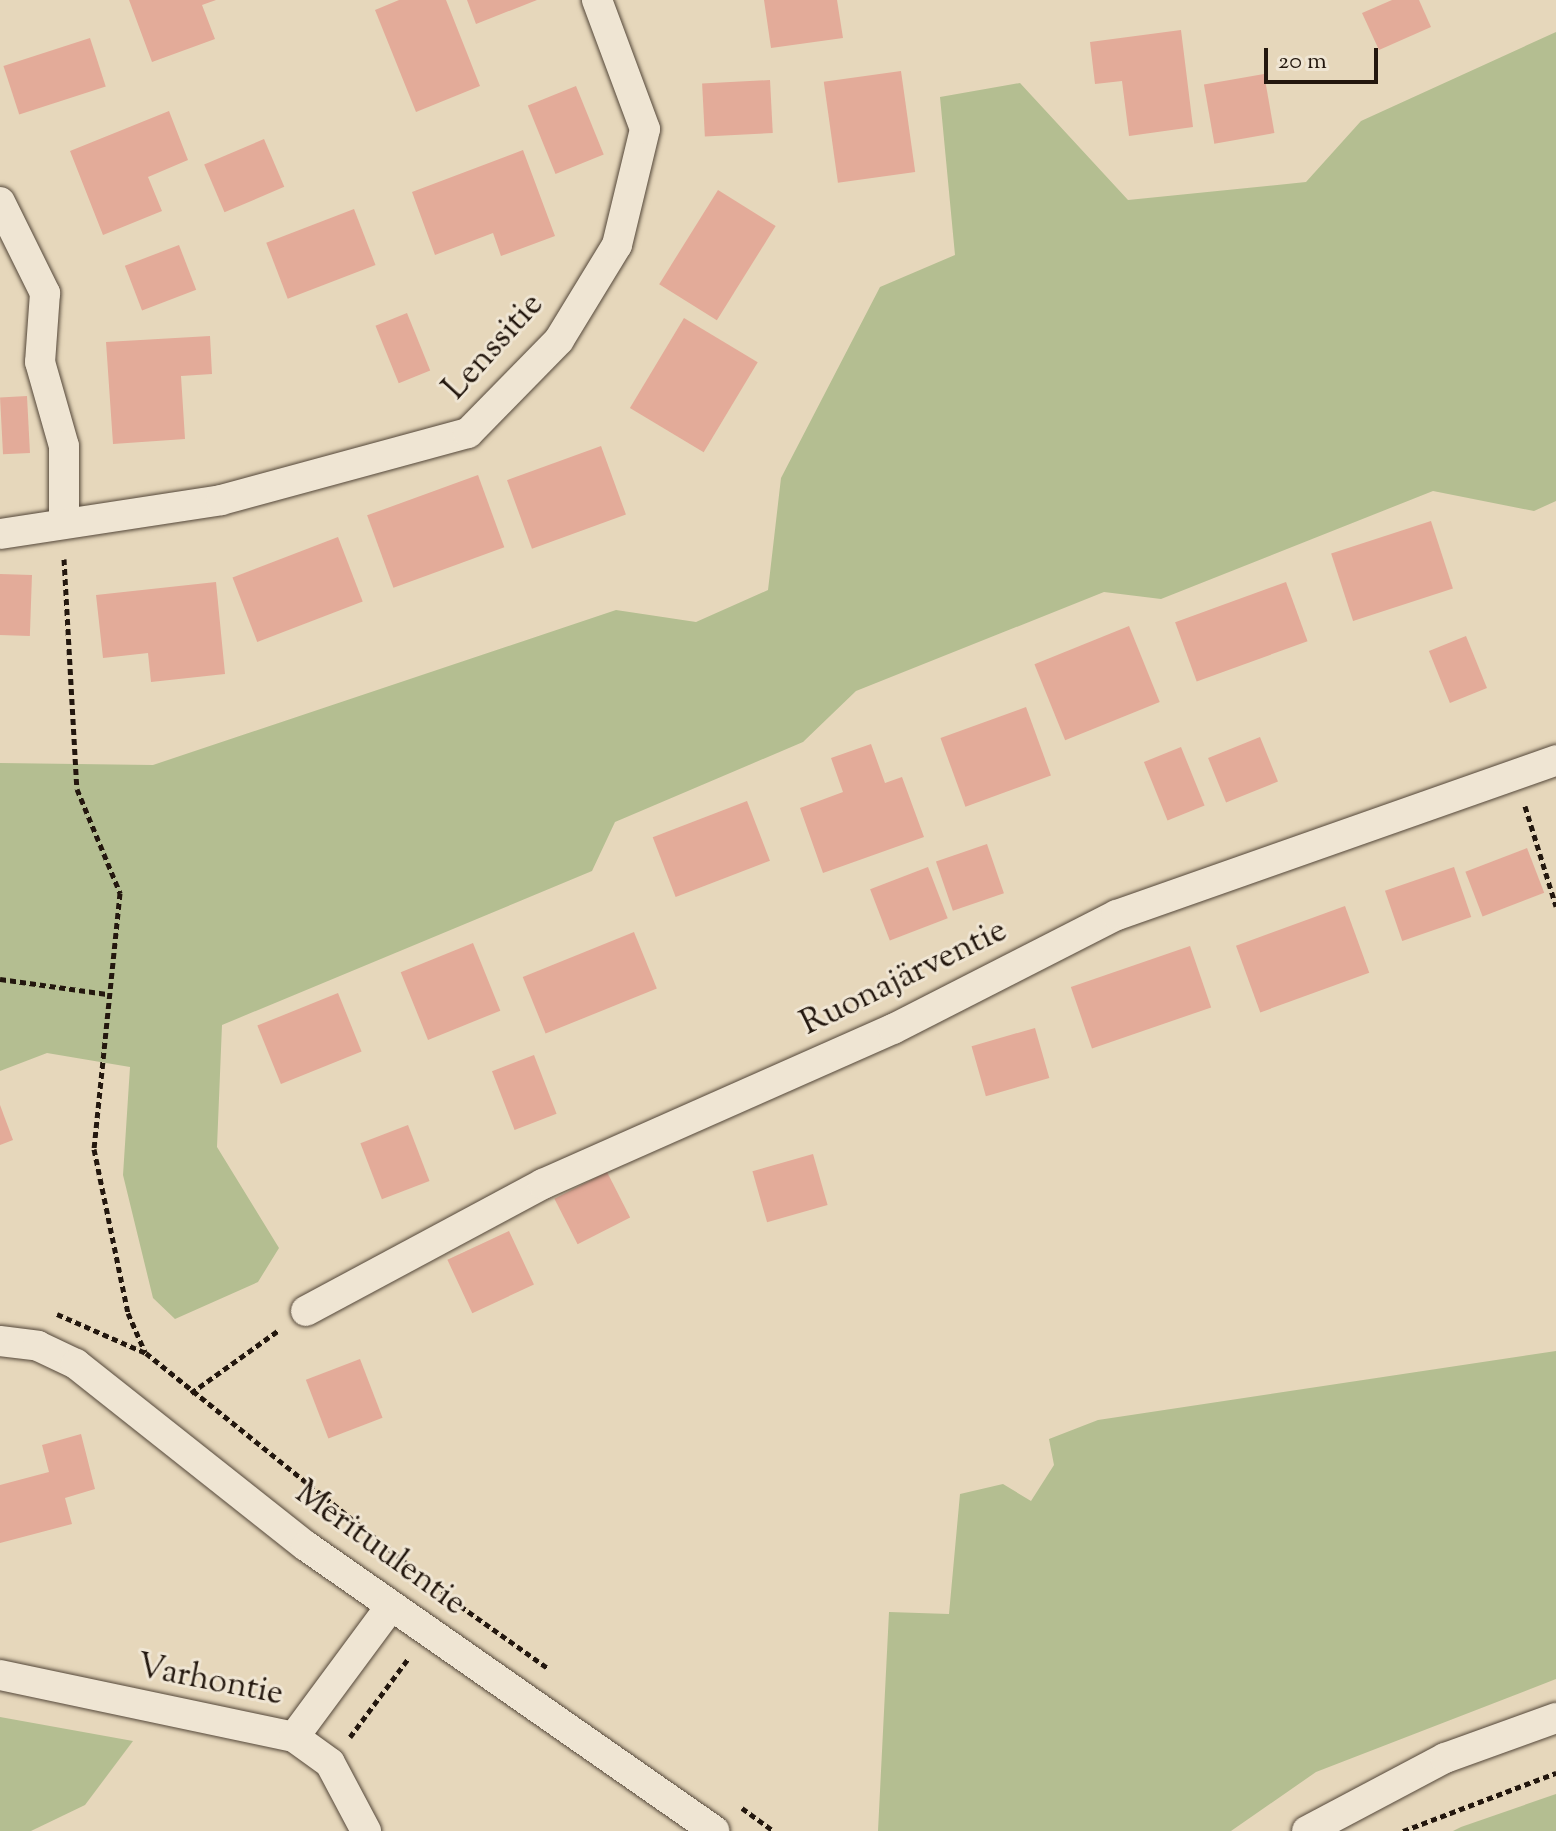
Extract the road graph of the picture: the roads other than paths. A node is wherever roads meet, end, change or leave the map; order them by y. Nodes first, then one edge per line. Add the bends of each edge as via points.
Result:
1 (597, 0) edge
2 (0, 202) edge
3 (64, 523) junction
4 (0, 534) edge
5 (1556, 760) edge
6 (306, 1311) road end
7 (0, 1341) edge
8 (391, 1606) junction
9 (0, 1675) edge
10 (1556, 1718) edge
11 (294, 1737) junction
12 (366, 1831) edge
13 (714, 1831) edge
14 (1307, 1831) edge

1 - 3 street, Lenssitie via 645,129 617,245 559,340 468,433 221,500
2 - 3 street via 45,293 40,362 64,446
3 - 4 street, Lenssitie
5 - 6 street, Ruonajärventie via 1117,915 893,1029 543,1184
7 - 8 street, Merituulentie via 38,1346 76,1364
8 - 11 street, Varhontie
8 - 13 street, Merituulentie
9 - 11 street, Varhontie
10 - 14 street via 1445,1758
11 - 12 street via 330,1763

